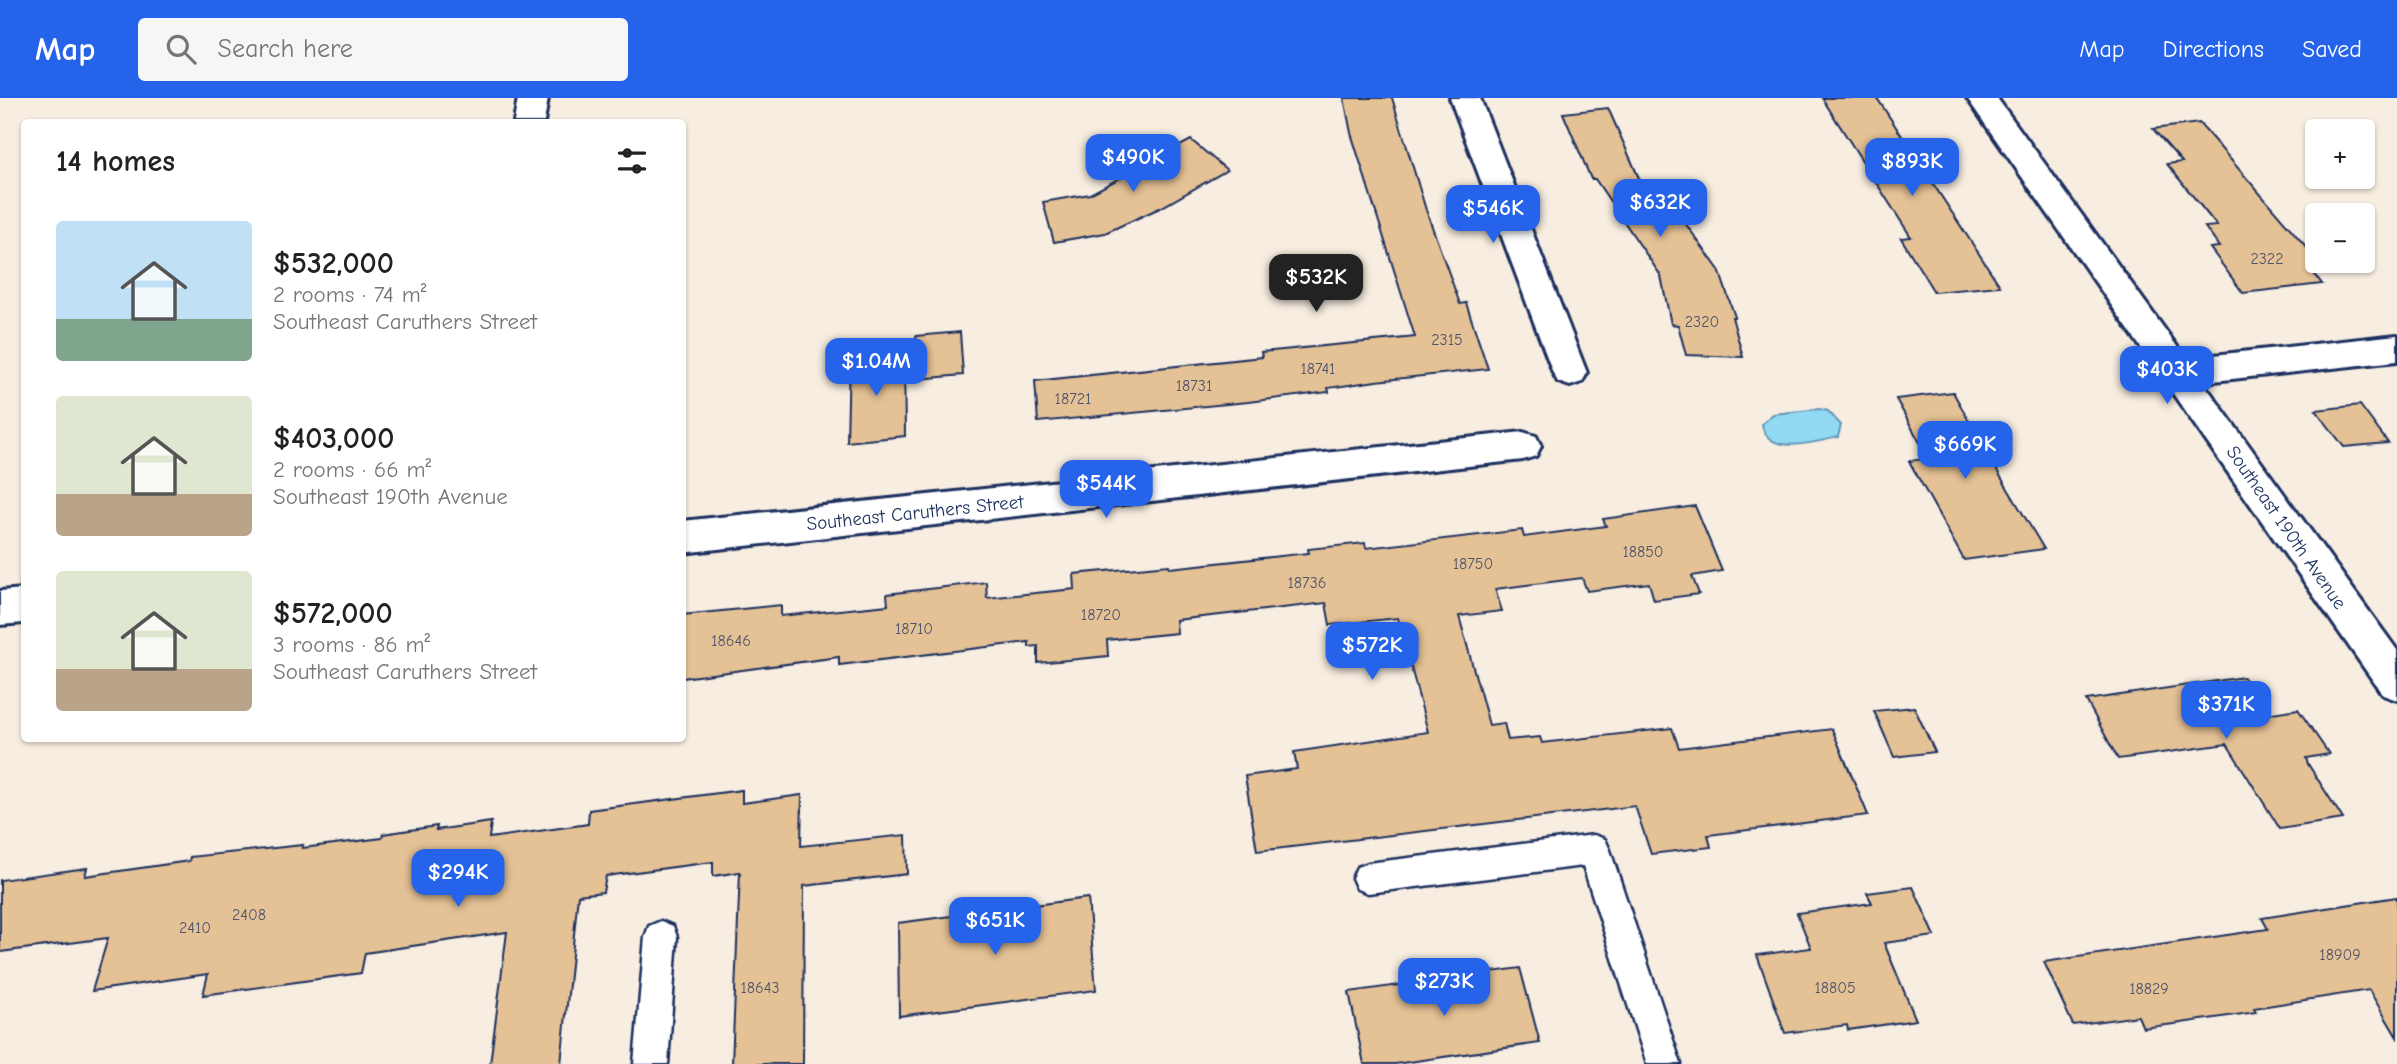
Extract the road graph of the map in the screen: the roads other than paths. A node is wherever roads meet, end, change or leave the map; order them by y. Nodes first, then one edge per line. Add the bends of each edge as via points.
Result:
1 (533, 98) edge
2 (1465, 98) edge
3 (1982, 98) edge
4 (530, 119) edge
5 (2397, 348) edge
6 (2177, 372) junction
7 (1570, 373) dead end
8 (1523, 446) dead end
9 (686, 537) edge
10 (21, 606) edge
11 (0, 608) edge
12 (2397, 682) edge
13 (1368, 878) dead end
14 (661, 937) dead end
15 (651, 1064) edge
16 (1664, 1064) edge

1 - 4 street
2 - 7 street
3 - 6 street, Southeast 190th Avenue
5 - 6 street
6 - 12 street, Southeast 190th Avenue
8 - 9 street, Southeast Caruthers Street
10 - 11 street
13 - 16 lane via 1594,850
14 - 15 lane

